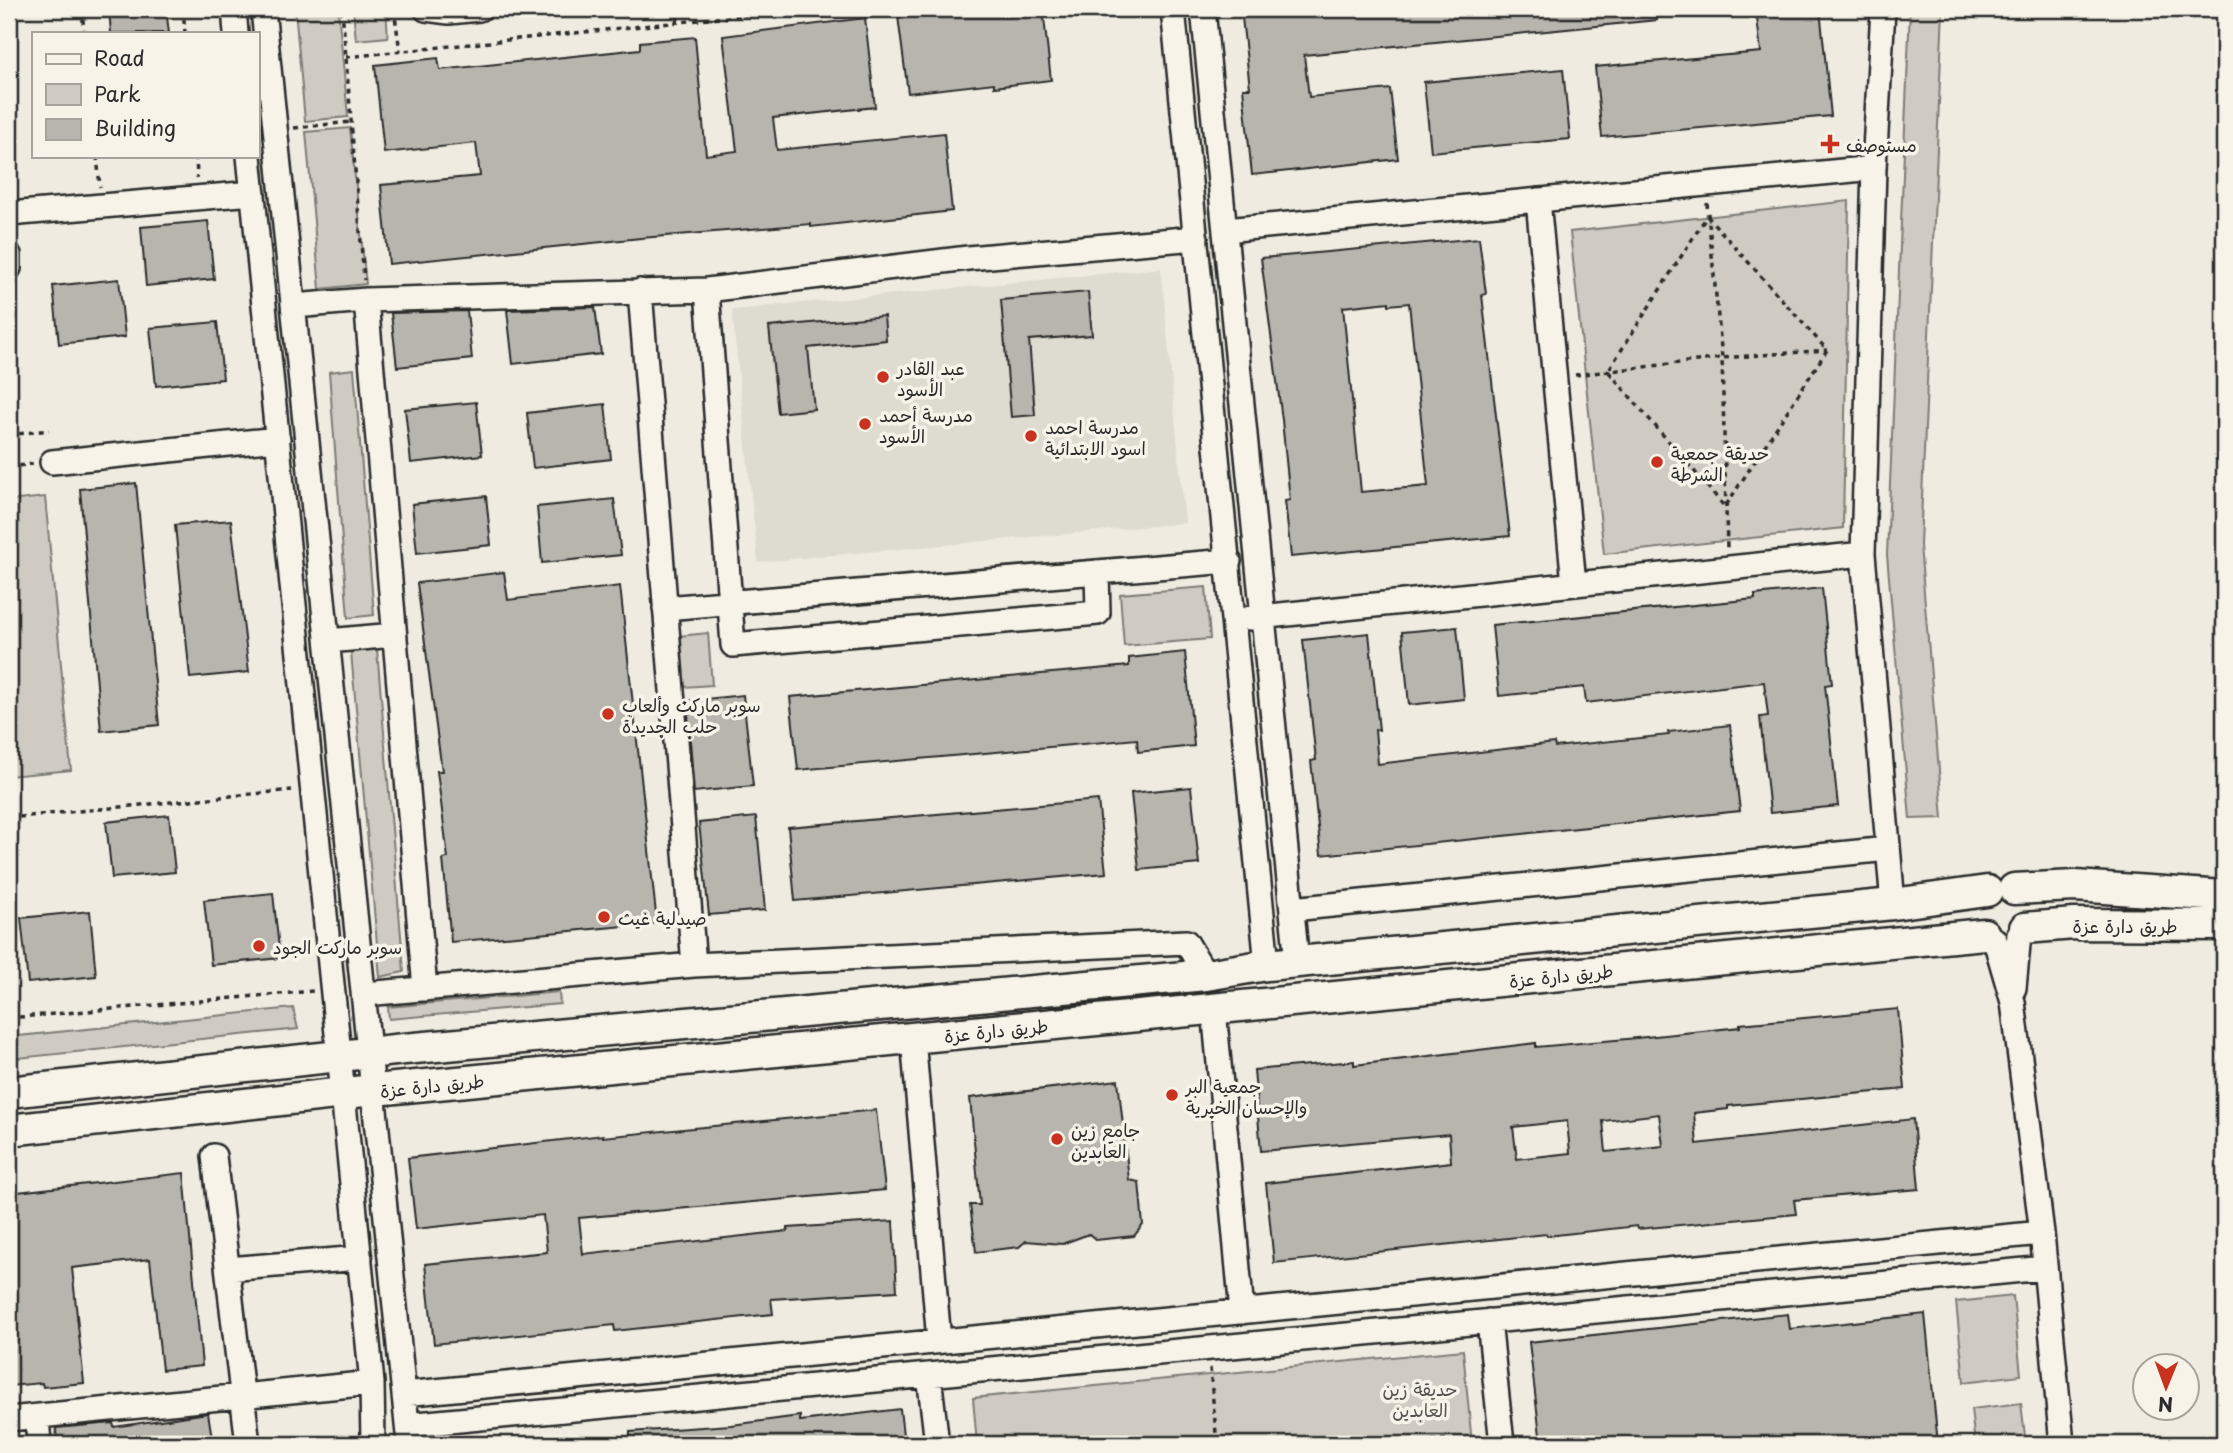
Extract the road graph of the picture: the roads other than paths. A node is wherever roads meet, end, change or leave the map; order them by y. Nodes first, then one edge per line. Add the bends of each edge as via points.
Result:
1 (234, 9) edge
2 (263, 9) edge
3 (426, 9) edge
4 (479, 9) edge
5 (1173, 9) edge
6 (1203, 9) edge
7 (1883, 9) edge
8 (236, 32) edge
9 (249, 158) edge
10 (1874, 168) junction
11 (253, 193) junction
12 (1538, 200) junction
13 (9, 214) edge
14 (1225, 230) junction
15 (1196, 238) junction
16 (9, 255) edge
17 (9, 268) edge
18 (707, 290) junction
19 (640, 291) junction
20 (366, 300) junction
21 (294, 306) junction
22 (278, 439) junction
23 (52, 462) dead end
24 (1863, 554) junction
25 (1229, 561) junction
26 (1097, 572) junction
27 (1574, 584) junction
28 (730, 603) junction
29 (665, 608) junction
30 (1263, 617) junction
31 (1234, 620) junction
32 (394, 635) junction
33 (328, 641) junction
34 (1888, 849) junction
35 (2000, 890) junction
36 (2224, 896) edge
37 (1893, 904) junction
38 (1292, 909) junction
39 (2224, 925) edge
40 (2006, 934) junction
41 (1297, 962) junction
42 (694, 965) junction
43 (1267, 965) junction
44 (1206, 975) junction
45 (425, 989) junction
46 (365, 994) junction
47 (1214, 1009) junction
48 (913, 1038) junction
49 (371, 1052) junction
50 (341, 1055) junction
51 (374, 1091) junction
52 (9, 1092) edge
53 (344, 1093) junction
54 (9, 1129) edge
55 (214, 1156) dead end
56 (2042, 1233) junction
57 (360, 1258) junction
58 (2045, 1268) junction
59 (228, 1269) junction
60 (1353, 1301) junction
61 (1242, 1312) junction
62 (1489, 1321) junction
63 (1077, 1328) junction
64 (1356, 1334) junction
65 (939, 1341) junction
66 (806, 1354) junction
67 (1081, 1360) junction
68 (929, 1375) junction
69 (372, 1384) junction
70 (810, 1387) junction
71 (404, 1394) junction
72 (244, 1396) junction
73 (37, 1417) junction
74 (9, 1419) edge
75 (408, 1435) edge
76 (40, 1444) edge
77 (248, 1444) edge
78 (373, 1444) edge
79 (937, 1444) edge
80 (1502, 1444) edge
81 (2062, 1444) edge

1 - 8 street
2 - 21 street
3 - 4 street
5 - 15 street
6 - 14 street
7 - 10 street
9 - 11 street
10 - 12 street
10 - 24 street
11 - 13 street
11 - 22 street
12 - 14 street
12 - 27 street
14 - 30 street
15 - 18 street via 968,258
15 - 25 street
16 - 17 street
18 - 19 street
18 - 28 street
19 - 20 street
19 - 29 street
20 - 21 street
20 - 32 street
21 - 33 street
22 - 23 street
22 - 50 street
24 - 27 street
24 - 34 street
25 - 26 street
25 - 31 street
26 - 28 street
26 - 28 street via 1098,613 733,645
27 - 30 street
28 - 29 street
29 - 42 street
30 - 31 street
30 - 38 street
31 - 43 street
32 - 33 street
32 - 45 street
33 - 46 street
34 - 37 street
34 - 38 street
35 - 36 main road via 2075,886
35 - 37 main road
35 - 40 main road via 2026,902 2029,911
35 - 40 main road via 1976,905 1975,915
37 - 41 main road
38 - 41 street
39 - 40 main road, طريق دارة عزة via 2074,924
40 - 47 main road, طريق دارة عزة
40 - 56 street
41 - 43 main road
42 - 44 street via 1186,942
42 - 45 street
43 - 44 main road
44 - 49 main road
45 - 46 street
46 - 49 street
47 - 48 main road, طريق دارة عزة
47 - 61 street
48 - 51 main road, طريق دارة عزة
48 - 65 street
49 - 50 main road
49 - 51 street
50 - 52 main road
50 - 53 street
51 - 53 main road, طريق دارة عزة
51 - 71 street
53 - 54 main road, طريق دارة عزة
53 - 57 street
55 - 59 street
56 - 58 street
56 - 60 street
57 - 59 street
57 - 69 street
58 - 62 street
58 - 81 street
59 - 72 street
60 - 61 street
60 - 64 street
61 - 63 street
62 - 64 street
62 - 80 street
63 - 65 street
63 - 67 street
64 - 67 street
65 - 66 street
66 - 70 street
66 - 71 street
67 - 68 street
68 - 70 street
68 - 79 street
69 - 72 street
69 - 78 street
70 - 75 street
71 - 75 street
72 - 73 street
72 - 77 street
73 - 74 street
73 - 76 street

